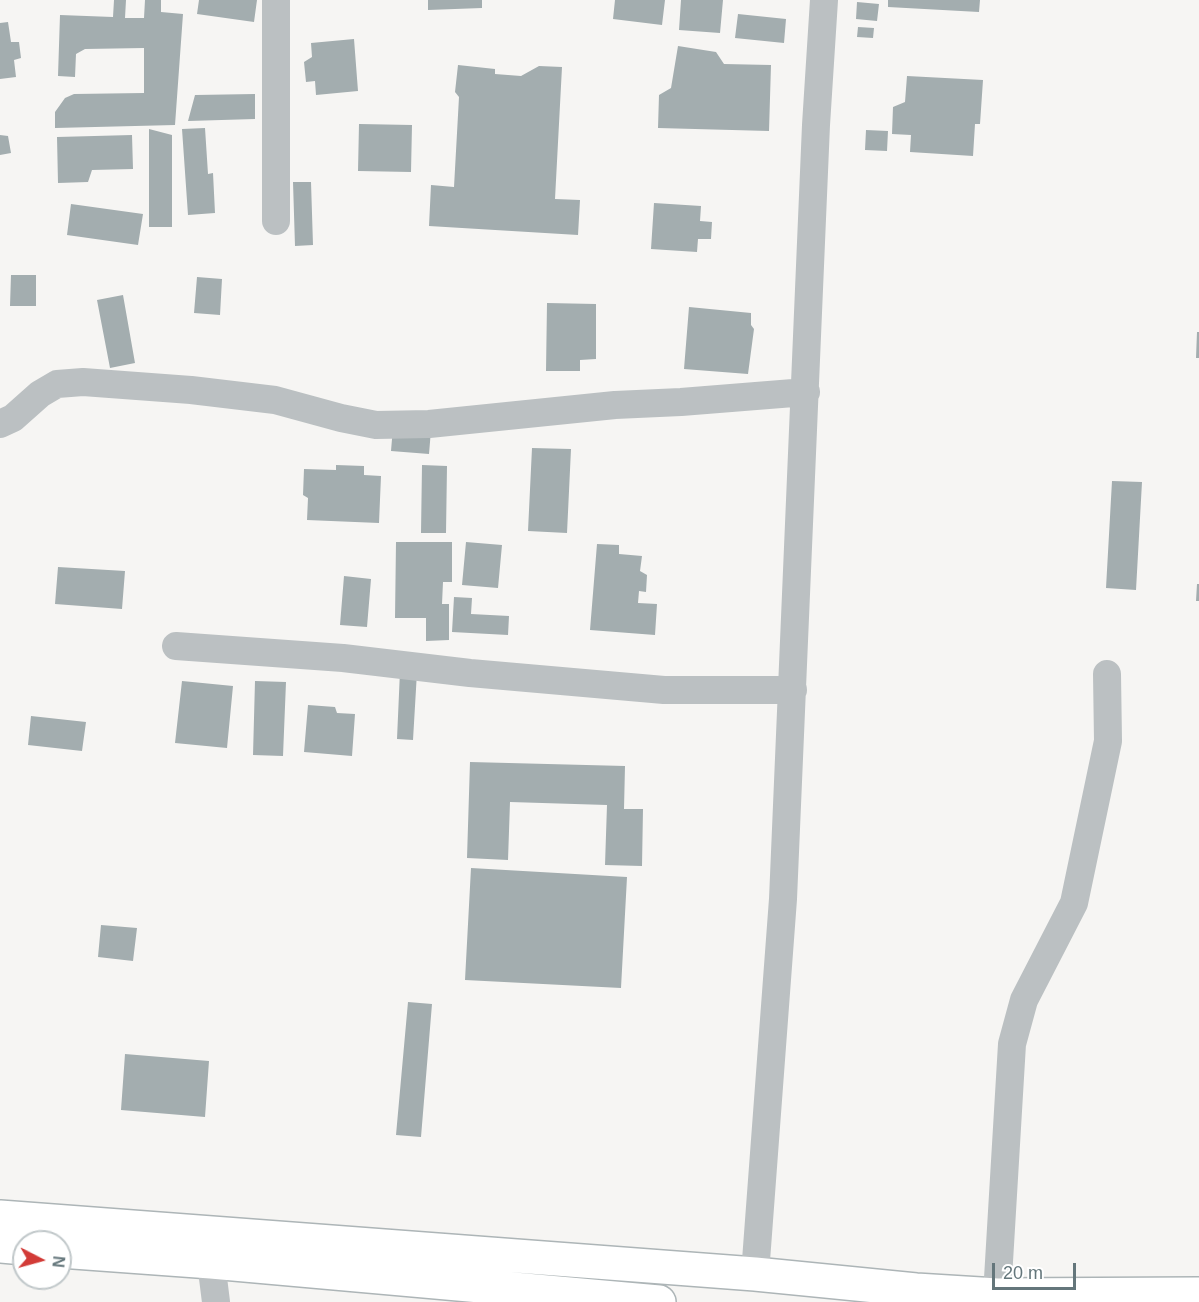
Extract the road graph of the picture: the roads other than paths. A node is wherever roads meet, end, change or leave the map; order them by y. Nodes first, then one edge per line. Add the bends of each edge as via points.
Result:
1 (276, 0) edge
2 (824, 0) edge
3 (276, 221) dead end
4 (806, 392) junction
5 (0, 424) edge
6 (176, 646) dead end
7 (1107, 674) dead end
8 (792, 690) junction
9 (0, 1217) edge
10 (173, 1245) junction
11 (72, 1250) edge
12 (211, 1262) junction
13 (755, 1274) junction
14 (1199, 1294) edge
15 (998, 1295) junction
16 (915, 1296) edge
17 (216, 1302) edge
18 (658, 1302) edge

1 - 3 street
2 - 4 street
4 - 5 street via 615,405 429,424 376,425 274,400 83,382 57,384
4 - 8 street
6 - 8 street via 344,658 664,690
7 - 15 street via 1108,741 1074,903 1024,1000 1012,1044
8 - 13 street via 783,900
9 - 10 main road
10 - 11 main road
10 - 12 main road
10 - 13 main road
12 - 17 street
12 - 18 main road
13 - 16 main road
14 - 15 main road
15 - 16 main road

